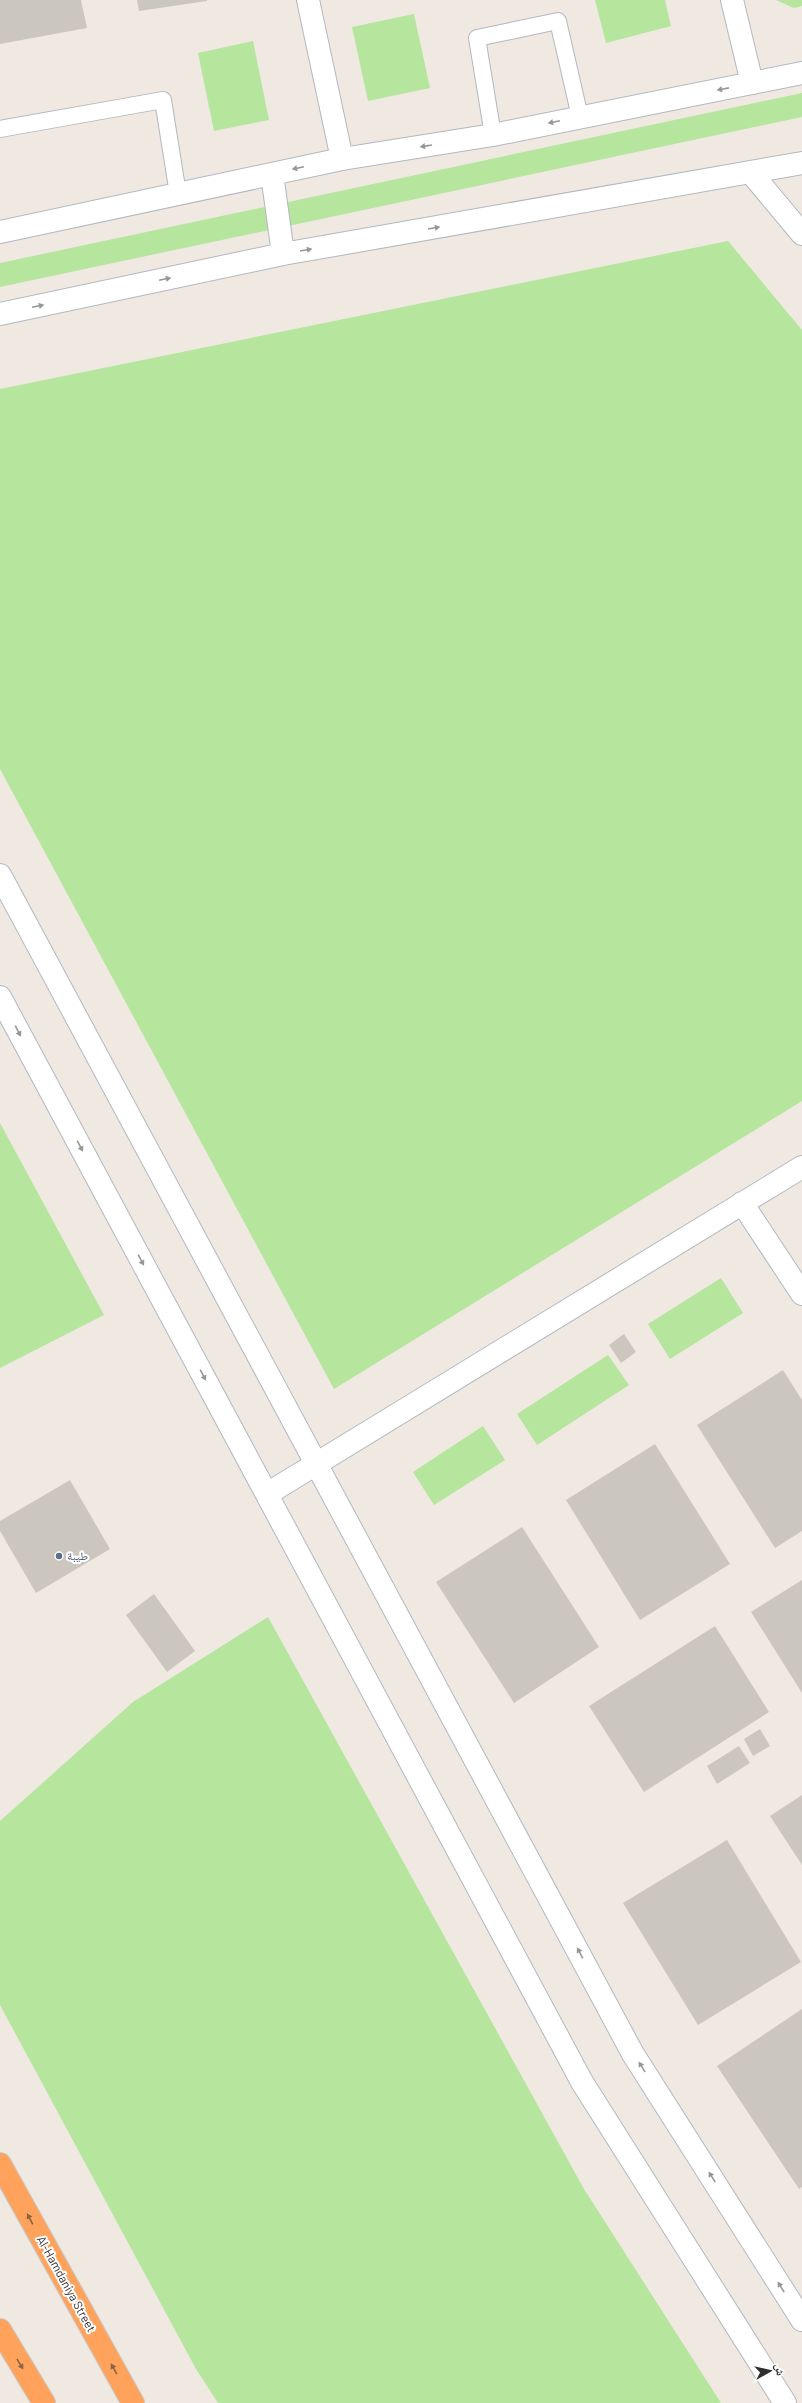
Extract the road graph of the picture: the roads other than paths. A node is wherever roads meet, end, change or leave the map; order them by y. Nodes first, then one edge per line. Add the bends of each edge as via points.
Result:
1 (308, 0) edge
2 (732, 0) edge
3 (802, 73) edge
4 (752, 83) junction
5 (580, 117) junction
6 (0, 129) edge
7 (493, 135) junction
8 (342, 159) junction
9 (802, 163) edge
10 (272, 174) junction
11 (752, 174) junction
12 (178, 194) junction
13 (0, 232) edge
14 (802, 234) edge
15 (283, 254) junction
16 (0, 314) edge
17 (0, 875) edge
18 (0, 997) edge
19 (802, 1167) edge
20 (742, 1203) junction
21 (802, 1294) edge
22 (317, 1464) junction
23 (267, 1494) junction
24 (0, 2164) edge
25 (802, 2320) edge
26 (0, 2330) edge
27 (44, 2403) edge
28 (133, 2403) edge
29 (784, 2403) edge

1 - 8 street
2 - 4 street
3 - 4 street
4 -> 5 street
5 -> 7 street
5 - 7 lane via 558,21 477,38
6 - 12 lane via 163,100
7 -> 8 street
8 -> 10 street
9 - 11 street
10 - 12 street
10 - 15 street
11 - 14 street
15 -> 11 street
12 - 13 street
16 -> 15 street
17 - 22 street
18 -> 23 street
19 - 20 street
20 - 21 street
20 - 22 street
22 - 23 street
25 -> 22 street via 634,2054
23 - 29 street via 582,2082
28 -> 24 highway, Al-Hamdaniya Street
26 -> 27 highway

